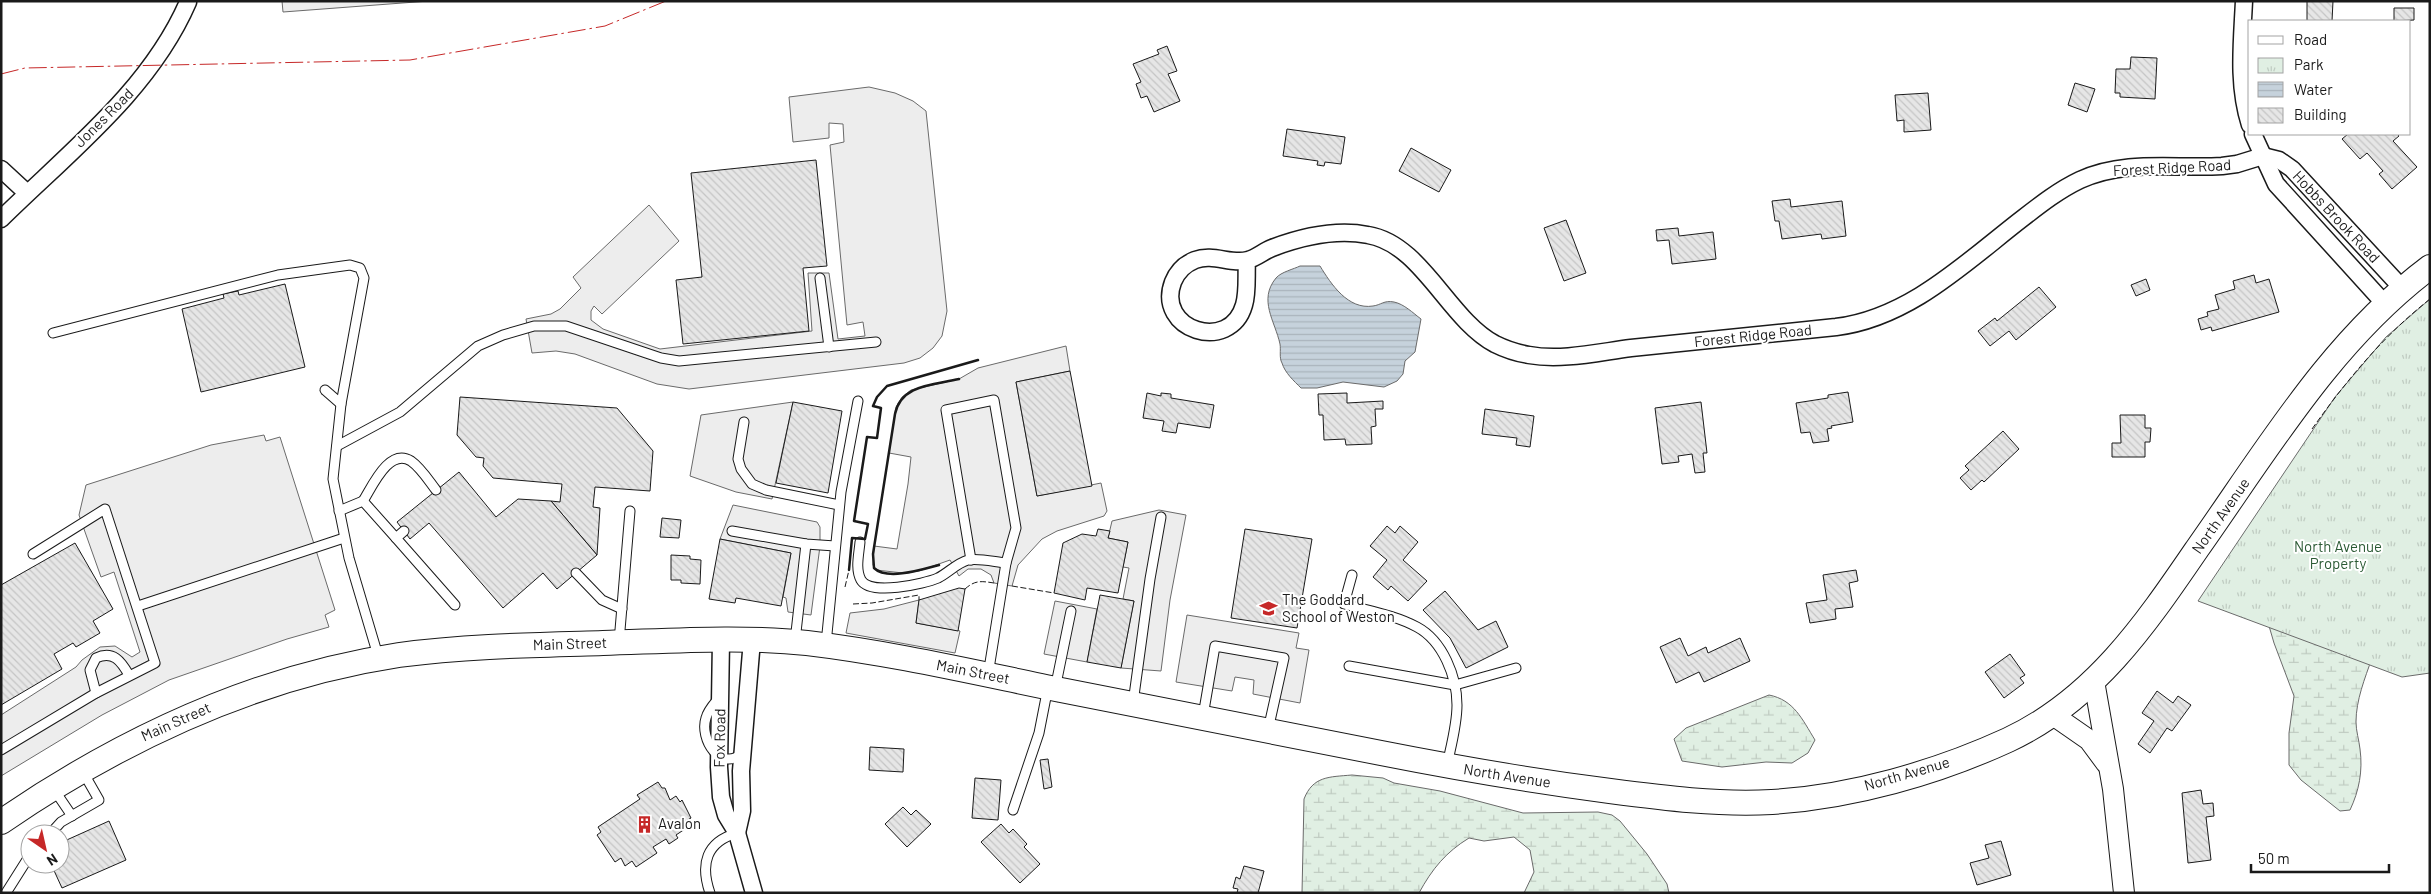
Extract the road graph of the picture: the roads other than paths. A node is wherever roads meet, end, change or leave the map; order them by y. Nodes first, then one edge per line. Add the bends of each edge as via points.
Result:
1 (2244, 1) edge
2 (188, 2) edge
3 (2248, 118) edge
4 (2253, 135) edge
5 (2263, 156) junction
6 (1, 169) edge
7 (27, 193) junction
8 (1, 219) edge
9 (1247, 261) junction
10 (2430, 267) edge
11 (820, 278) dead end
12 (2402, 288) junction
13 (2385, 304) junction
14 (52, 332) dead end
15 (876, 342) dead end
16 (830, 347) junction
17 (325, 390) dead end
18 (858, 401) dead end
19 (341, 404) junction
20 (744, 422) dead end
21 (337, 446) junction
22 (436, 490) dead end
23 (363, 502) junction
24 (839, 505) junction
25 (339, 510) junction
26 (630, 511) dead end
27 (1161, 517) dead end
28 (404, 531) dead end
29 (732, 531) dead end
30 (344, 538) junction
31 (396, 538) junction
32 (860, 542) dead end
33 (806, 544) junction
34 (836, 546) junction
35 (33, 554) dead end
36 (971, 560) junction
37 (1006, 563) junction
38 (576, 573) dead end
39 (1352, 575) dead end
40 (455, 605) dead end
41 (138, 606) junction
42 (622, 608) junction
43 (1071, 611) dead end
44 (721, 640) junction
45 (752, 640) junction
46 (618, 642) junction
47 (795, 642) junction
48 (826, 646) junction
49 (379, 659) junction
50 (1349, 666) dead end
51 (1516, 668) dead end
52 (129, 675) junction
53 (988, 675) junction
54 (2094, 682) junction
55 (1455, 686) junction
56 (1052, 688) junction
57 (96, 693) junction
58 (1133, 704) junction
59 (1171, 711) joint
60 (2053, 715) junction
61 (1203, 717) junction
62 (1268, 730) junction
63 (1, 750) edge
64 (742, 753) junction
65 (719, 756) junction
66 (1447, 766) junction
67 (2109, 768) junction
68 (82, 771) junction
69 (53, 788) junction
70 (1013, 810) dead end
71 (72, 816) junction
72 (1, 822) edge
73 (59, 824) edge
74 (737, 833) junction
75 (20, 871) edge
76 (6, 893) edge
77 (710, 893) edge
78 (754, 893) edge
79 (2124, 893) edge

1 - 3 street via 2241,70
2 - 7 street, Jones Road via 167,44 138,83
4 - 5 street, Hobbs Brook Road
5 - 9 street, Forest Ridge Road via 2222,166 2122,168 2080,180 2051,197 1924,293 1867,321 1577,354 1530,355 1494,344 1474,329 1404,253 1379,237 1347,233 1323,235 1276,247
5 - 12 street, Hobbs Brook Road via 2292,169
5 - 13 street, Hobbs Brook Road via 2276,184
6 - 7 street
7 - 8 street, Jones Road
9 - 9 street via 1211,257 1187,264 1175,276 1170,293 1178,317 1190,328 1206,332 1230,326 1244,306
10 - 12 main road, North Avenue
11 - 16 lane
12 - 13 main road, North Avenue
13 - 54 main road, North Avenue via 2331,362 2150,617
14 - 19 lane via 287,273 350,265 360,268 364,278
15 - 16 lane
16 - 21 lane via 679,361 566,326 534,326 478,346 400,412
17 - 19 lane
18 - 24 lane
19 - 21 lane
20 - 24 lane via 738,459 752,484 766,490
21 - 25 lane via 333,479
22 - 23 lane via 412,462 397,458 386,465
23 - 25 lane
23 - 31 lane
24 - 34 lane
25 - 30 lane
26 - 42 lane
27 - 58 lane
28 - 31 lane
29 - 33 lane
30 - 41 lane
30 - 49 lane
31 - 40 lane
32 - 36 lane via 860,577 864,584 875,588 929,581
33 - 34 lane
33 - 47 lane
34 - 48 lane
35 - 41 lane via 106,509
36 - 37 lane
36 - 37 lane via 946,410 994,400 1016,528
37 - 53 lane
38 - 42 lane via 602,600
39 - 55 lane via 1344,604 1394,618 1428,634 1443,653
41 - 52 lane via 154,663
42 - 46 lane
43 - 56 lane
44 - 45 main road, Main Street
44 - 46 main road, Main Street
44 - 65 street, Fox Road
45 - 47 main road, Main Street
45 - 64 street, Fox Road
46 - 49 main road, Main Street via 478,647
47 - 48 main road, Main Street
48 - 53 main road, Main Street
49 - 68 main road, Main Street via 281,682 220,702 157,730
50 - 55 lane
51 - 55 lane
52 - 57 lane
52 - 57 lane via 114,656 105,654 96,658 90,670
53 - 56 main road, Main Street
54 - 60 main road, North Avenue
54 - 67 street
55 - 66 lane via 1456,716
56 - 58 main road, Main Street
56 - 70 lane
57 - 63 lane
58 - 59 main road, Main Street
59 - 61 main road, North Avenue
60 - 66 main road, North Avenue via 2008,740 1933,768 1831,795 1779,801 1675,799
60 - 67 street via 2089,740
61 - 62 main road, North Avenue
61 - 62 lane via 1215,646 1284,658
62 - 66 main road, North Avenue
64 - 65 lane via 730,760
64 - 74 street, Fox Road via 742,811
65 - 74 street, Fox Road via 723,807
67 - 79 street
68 - 69 main road, Main Street
68 - 71 lane via 99,800
69 - 71 lane
69 - 72 main road, Main Street
71 - 73 lane
74 - 77 lane via 722,838 710,850 706,872
74 - 78 street, Fox Road
75 - 76 lane

